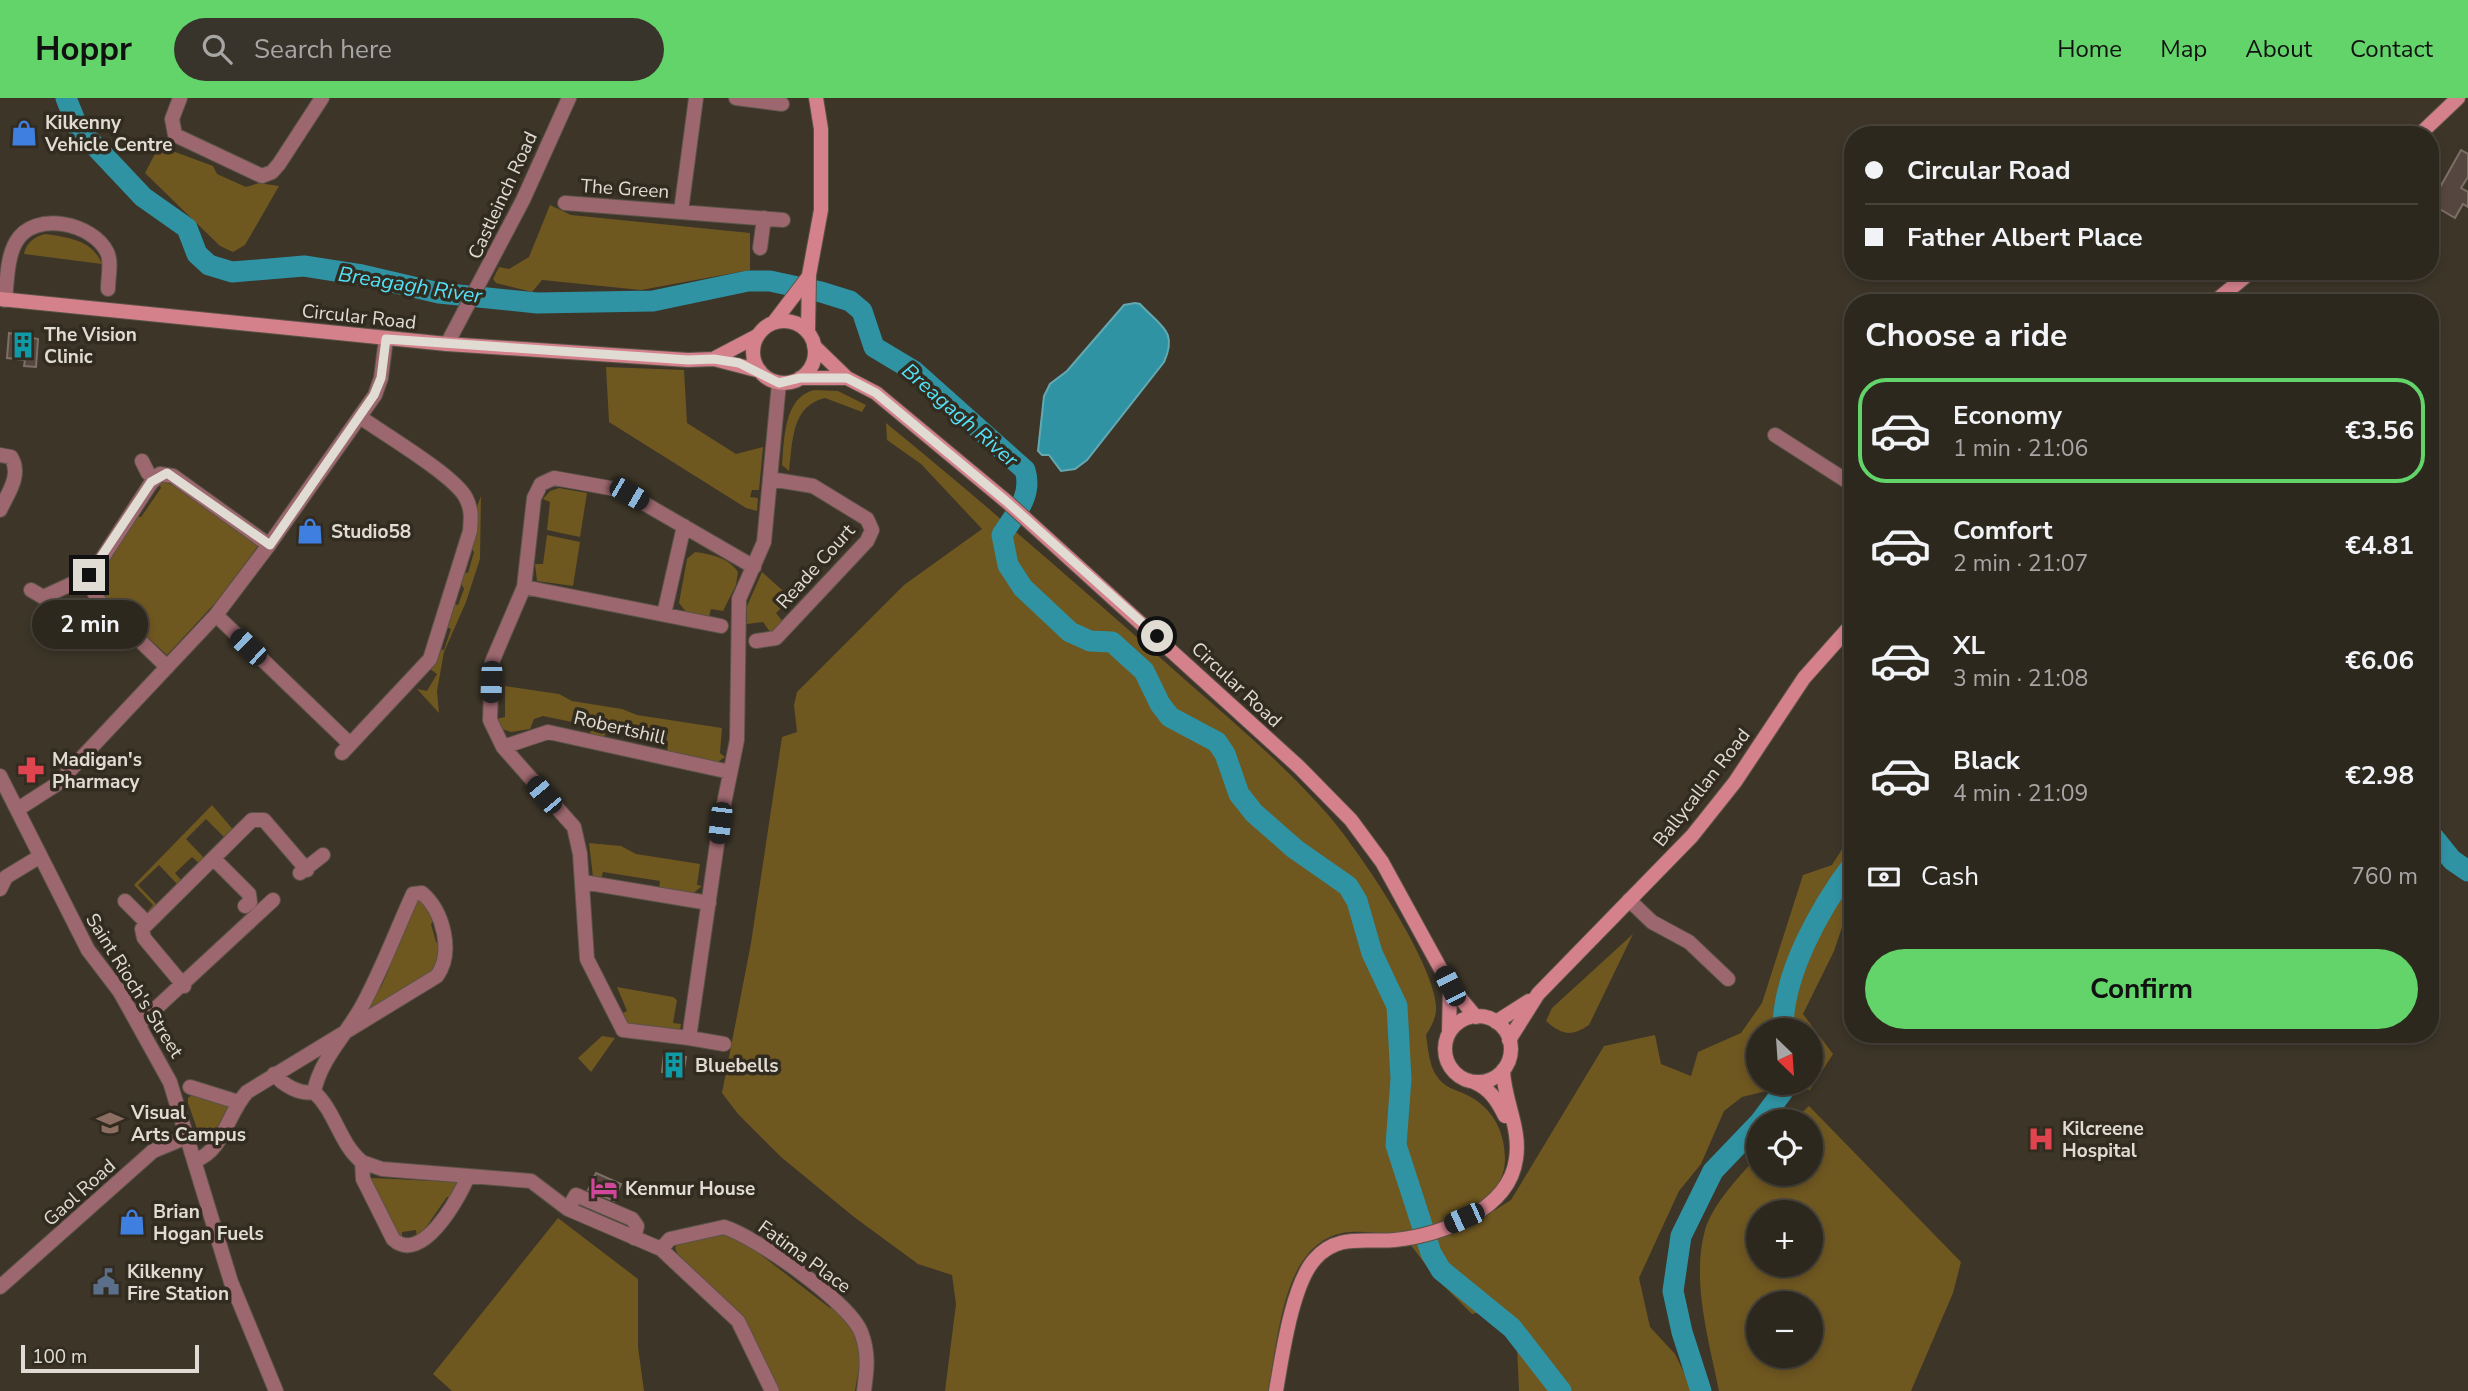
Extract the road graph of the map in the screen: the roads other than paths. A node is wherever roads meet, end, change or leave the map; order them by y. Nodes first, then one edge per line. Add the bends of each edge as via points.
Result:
1 (180, 98) edge
2 (323, 98) edge
3 (569, 98) edge
4 (696, 98) edge
5 (736, 98) edge
6 (816, 98) edge
7 (2458, 98) edge
8 (782, 104) dead end
9 (2428, 126) edge
10 (565, 203) dead end
11 (681, 211) junction
12 (764, 218) junction
13 (783, 220) dead end
14 (760, 248) dead end
15 (808, 279) junction
16 (2241, 280) edge
17 (108, 289) dead end
18 (2224, 294) edge
19 (2, 300) edge
20 (774, 322) junction
21 (757, 336) junction
22 (386, 339) junction
23 (811, 339) junction
24 (447, 344) junction
25 (714, 359) junction
26 (760, 371) junction
27 (800, 378) junction
28 (847, 378) junction
29 (779, 383) junction
30 (360, 417) junction
31 (1775, 435) dead end
32 (0, 455) edge
33 (142, 461) dead end
34 (155, 478) junction
35 (770, 479) junction
36 (1844, 479) edge
37 (0, 510) edge
38 (684, 526) junction
39 (270, 545) junction
40 (754, 567) junction
41 (88, 580) junction
42 (524, 587) junction
43 (31, 590) dead end
44 (664, 614) junction
45 (216, 615) junction
46 (721, 626) dead end
47 (1844, 634) edge
48 (756, 641) dead end
49 (167, 667) junction
50 (503, 747) junction
51 (730, 772) junction
52 (0, 776) edge
53 (18, 809) junction
54 (323, 855) dead end
55 (39, 857) junction
56 (214, 859) junction
57 (583, 882) junction
58 (0, 889) edge
59 (273, 900) dead end
60 (1629, 900) junction
61 (125, 901) dead end
62 (709, 903) junction
63 (245, 906) dead end
64 (147, 923) junction
65 (1728, 979) dead end
66 (184, 986) junction
67 (1450, 986) junction
68 (1538, 995) junction
69 (1476, 1017) junction
70 (1496, 1022) junction
71 (139, 1024) junction
72 (1449, 1033) junction
73 (340, 1038) junction
74 (689, 1038) junction
75 (1509, 1040) junction
76 (724, 1044) dead end
77 (1503, 1070) junction
78 (274, 1074) junction
79 (1474, 1082) junction
80 (190, 1087) dead end
81 (314, 1092) junction
82 (238, 1102) junction
83 (1517, 1134) junction
84 (189, 1136) junction
85 (196, 1160) junction
86 (362, 1163) junction
87 (468, 1176) junction
88 (568, 1209) junction
89 (634, 1238) junction
90 (661, 1249) junction
91 (0, 1287) edge
92 (276, 1391) edge
93 (772, 1391) edge
94 (864, 1391) edge
95 (1276, 1391) edge

1 - 2 street via 172,119 175,135 262,176 279,164
3 - 24 street, Castleinch Road via 483,280
4 - 11 street, The Green
5 - 8 street
6 - 15 main road via 821,129 821,211
7 - 9 main road
10 - 11 street, The Green
11 - 12 street, The Green
12 - 13 street, The Green
12 - 14 street
15 - 20 main road
15 - 23 main road
16 - 18 main road
17 - 19 street via 105,248 91,235 50,221 31,227 16,241
19 - 22 main road, Circular Road
20 - 21 main road
20 - 23 main road via 796,323
21 - 25 main road, Circular Road
21 - 26 main road via 753,358
22 - 24 main road, Circular Road
22 - 30 street via 381,378
23 - 27 main road via 811,368
23 - 28 main road, Circular Road
24 - 25 main road, Circular Road
25 - 26 main road, Circular Road
26 - 29 main road
27 - 28 main road, Circular Road
27 - 29 main road
28 - 67 main road, Circular Road via 876,393 1028,520 1351,820 1405,899
29 - 35 street
30 - 39 street
30 - 45 street via 451,481 465,495 472,512 430,659 346,749
31 - 36 street
32 - 37 street via 19,462
33 - 34 street
34 - 39 street via 167,473 173,476
34 - 41 street
35 - 40 street via 764,542
35 - 48 street, Reade Court via 813,486 867,519 872,530 867,541 776,638
38 - 40 street
38 - 42 street via 621,490 554,478 541,484 534,498
38 - 44 street
39 - 45 street
40 - 51 street via 738,599 737,740
41 - 43 street via 43,597
41 - 49 street via 98,600
42 - 44 street
42 - 50 street via 492,662 490,720
44 - 46 street
45 - 49 street
47 - 60 main road, Ballycallan Road via 1804,678 1704,821
49 - 53 street via 57,784
50 - 51 street, Robertshill via 548,732
50 - 57 street via 574,827
51 - 62 street
52 - 53 street, Saint Rioch's Street
53 - 55 street, Saint Rioch's Street
54 - 56 street via 303,872 258,818
55 - 58 street via 13,872
55 - 71 street, Saint Rioch's Street via 88,950
56 - 63 street via 249,894
56 - 64 street
57 - 62 street
57 - 74 street via 587,959 619,1027
59 - 66 street
60 - 65 street via 1652,922 1689,942
60 - 68 main road, Ballycallan Road
61 - 64 street
62 - 74 street
64 - 66 street via 142,929 144,939
66 - 71 street
67 - 69 main road, Circular Road
67 - 72 main road, Circular Road
68 - 70 main road, Ballycallan Road
68 - 75 main road, Ballycallan Road
69 - 70 main road
69 - 72 main road via 1456,1024
70 - 75 main road
71 - 84 street, Saint Rioch's Street via 169,1079
72 - 79 main road, Circular Road via 1448,1064 1463,1079
73 - 73 street via 363,1005 413,894 422,893 438,917 446,946 443,968
73 - 78 street
73 - 81 street
74 - 76 street
75 - 77 main road
77 - 79 main road via 1485,1082
77 - 83 main road via 1504,1092
78 - 81 street via 281,1083 306,1094
78 - 82 street
79 - 83 main road, Circular Road via 1485,1086
80 - 82 street
81 - 86 street via 325,1102 350,1152
82 - 85 street via 214,1150
83 - 95 main road via 1516,1163 1507,1183 1482,1210 1409,1237 1346,1240 1321,1252 1298,1291
84 - 85 street, Saint Rioch's Street
84 - 91 street, Gaol Road via 153,1151
85 - 92 street, Saint Rioch's Street via 231,1282
86 - 87 street via 382,1169
86 - 87 street via 363,1179 393,1239 412,1247 425,1242
87 - 88 street via 531,1181
88 - 89 street
88 - 89 street via 576,1195 612,1210 636,1223
89 - 90 street
90 - 93 street via 738,1321
90 - 94 street, Fatima Place via 670,1239 724,1227 767,1251 852,1314 869,1356

